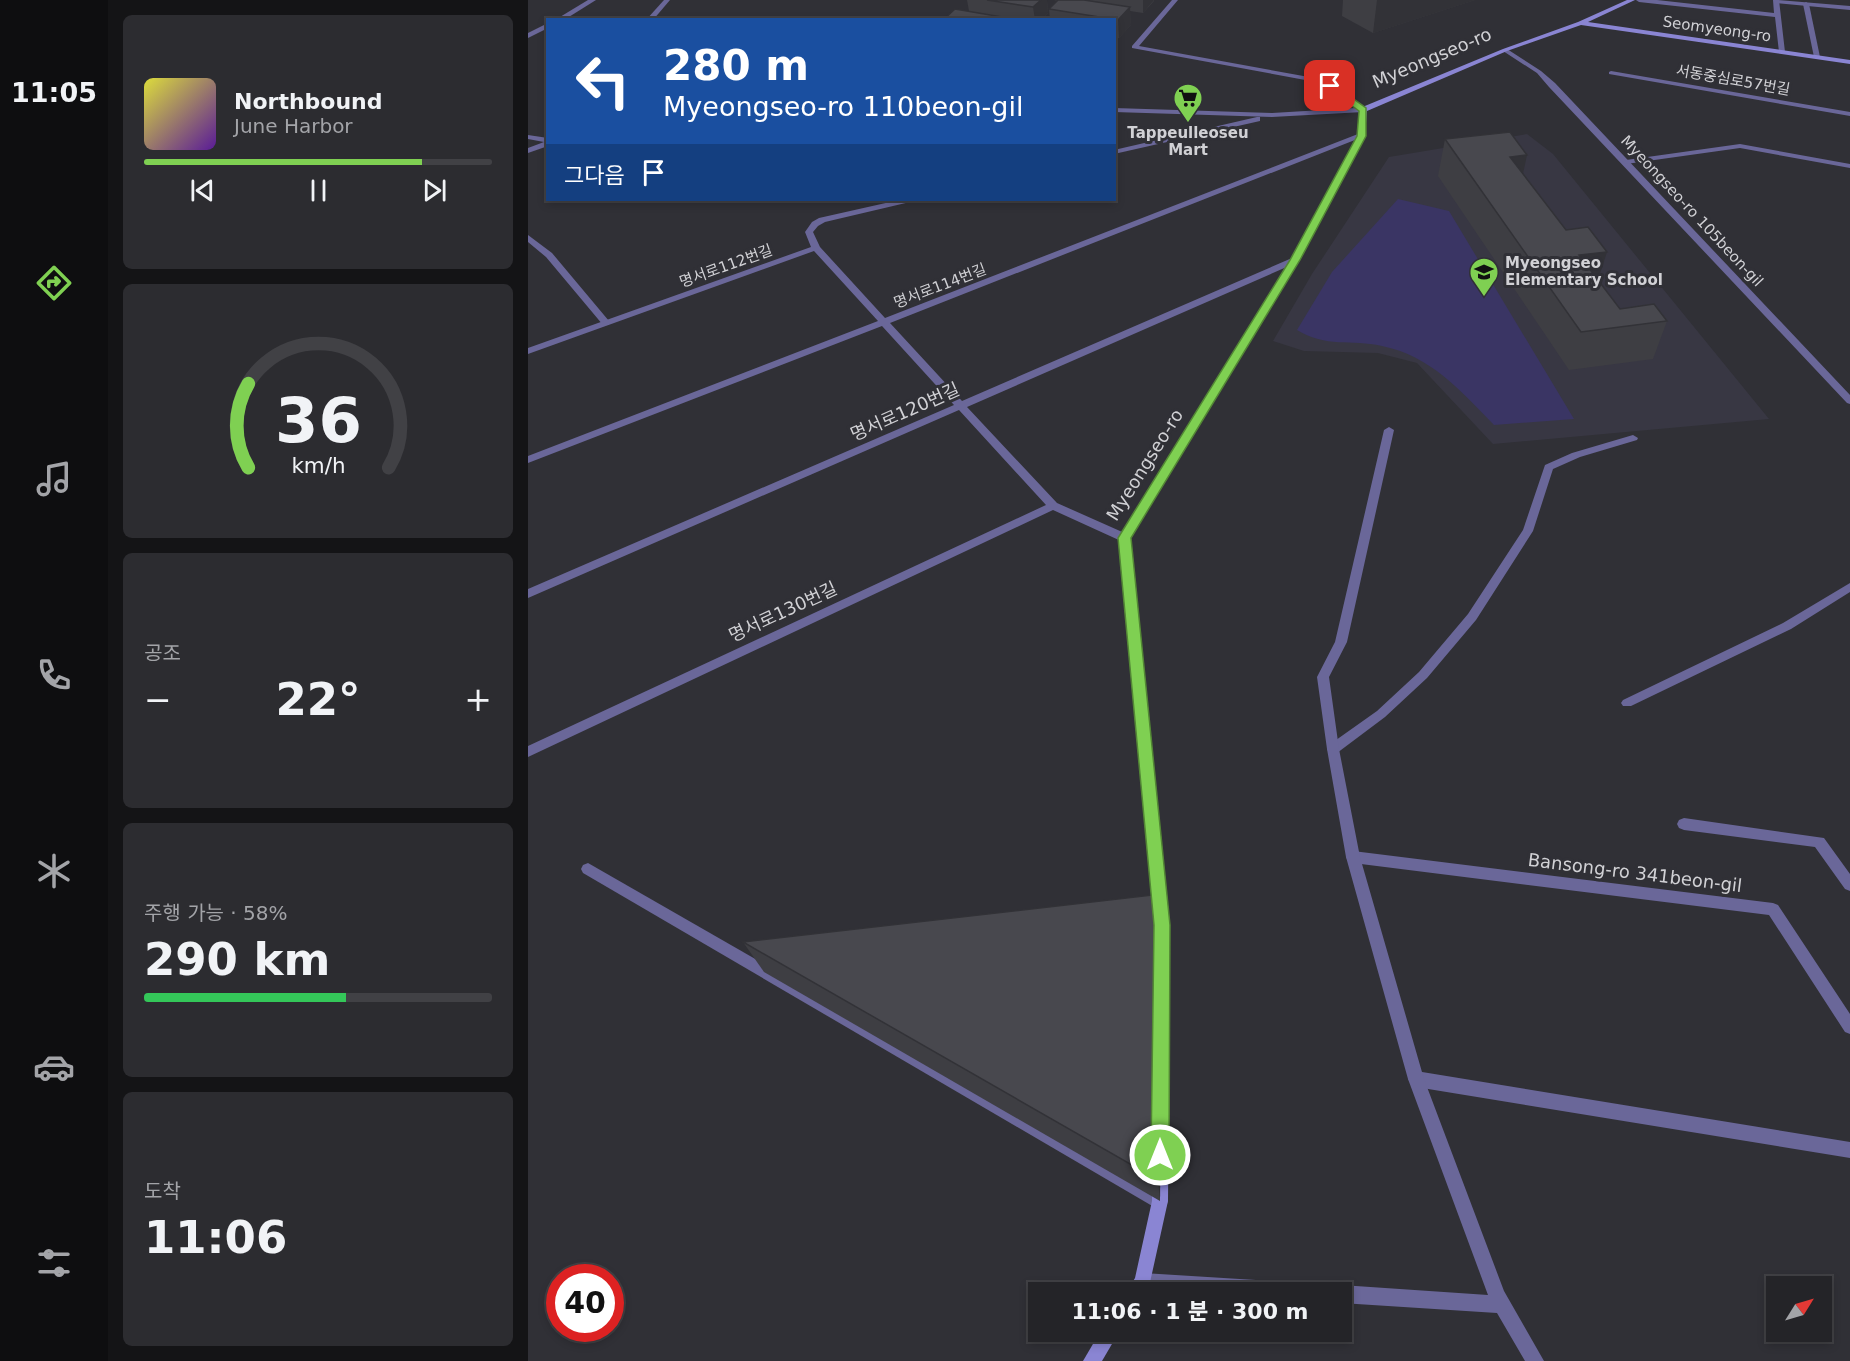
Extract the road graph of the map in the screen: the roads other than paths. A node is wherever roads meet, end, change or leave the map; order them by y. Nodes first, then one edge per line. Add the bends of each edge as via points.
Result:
1 (593, 0) edge
2 (667, 0) edge
3 (1175, 0) edge
4 (1632, 0) edge
5 (1638, 0) edge
6 (1777, 1) edge
7 (1805, 2) edge
8 (1850, 8) edge
9 (1779, 15) junction
10 (562, 18) edge
11 (651, 18) edge
12 (1580, 23) junction
13 (546, 26) edge
14 (528, 36) edge
15 (1505, 50) junction
16 (1782, 52) junction
17 (1817, 57) junction
18 (1850, 62) edge
19 (1611, 73) dead end
20 (1116, 110) edge
21 (1363, 110) junction
22 (1850, 114) edge
23 (1272, 115) junction
24 (1361, 136) junction
25 (528, 137) edge
26 (546, 142) edge
27 (546, 143) edge
28 (528, 152) edge
29 (1116, 152) edge
30 (1626, 162) junction
31 (1850, 166) edge
32 (904, 201) edge
33 (528, 238) edge
34 (816, 248) junction
35 (1295, 260) junction
36 (884, 322) junction
37 (606, 323) junction
38 (528, 351) edge
39 (1850, 401) edge
40 (961, 405) junction
41 (1389, 430) dead end
42 (1633, 438) dead end
43 (528, 460) edge
44 (1053, 506) junction
45 (1125, 538) junction
46 (1850, 587) edge
47 (528, 594) edge
48 (1627, 704) dead end
49 (1333, 749) junction
50 (528, 752) edge
51 (1684, 824) dead end
52 (1353, 856) junction
53 (588, 869) dead end
54 (1850, 885) edge
55 (1162, 925) edge
56 (786, 969) edge
57 (764, 972) junction
58 (1850, 1027) edge
59 (1161, 1074) edge
60 (1416, 1079) junction
61 (1850, 1150) edge
62 (1160, 1201) junction
63 (1140, 1282) edge
64 (1352, 1295) edge
65 (1502, 1305) junction
66 (1104, 1342) edge
67 (1092, 1361) edge
68 (1534, 1361) edge

1 - 10 street
2 - 11 street
3 - 21 street via 1134,47 1318,80
4 - 12 street, Myeongseo-ro
5 - 9 street
6 - 7 street
6 - 9 street
7 - 8 street
7 - 17 street
9 - 16 street
12 - 15 street, Myeongseo-ro
12 - 16 street, Seomyeong-ro
13 - 14 street
15 - 21 street, Myeongseo-ro
15 - 30 street, Myeongseo-ro 105beon-gil via 1539,72
16 - 17 street, Seomyeong-ro
17 - 18 street, Seomyeong-ro
19 - 22 street, 서동중심로57번길
20 - 23 street
21 - 23 street
21 - 24 street, Myeongseo-ro
23 - 29 street
24 - 35 street, Myeongseo-ro
24 - 36 street, 명서로114번길
25 - 26 street
27 - 28 street
30 - 31 street via 1740,146
30 - 39 street, Myeongseo-ro 105beon-gil
32 - 34 street via 815,224 809,236
33 - 37 street via 549,255
34 - 36 street
34 - 37 street, 명서로112번길
35 - 40 street, 명서로120번길
35 - 45 street, Myeongseo-ro
36 - 40 street
36 - 43 street, 명서로114번길
37 - 38 street, 명서로112번길
40 - 44 street
40 - 47 street, 명서로120번길
41 - 49 street via 1341,642 1323,677
42 - 49 street via 1549,467 1528,531 1472,617 1423,675 1381,714
44 - 45 street
44 - 50 street, 명서로130번길
45 - 55 street, Myeongseo-ro
46 - 48 street via 1787,626
49 - 52 street
51 - 54 street via 1819,842
52 - 58 street, Bansong-ro 341beon-gil via 1773,909
52 - 60 street
53 - 57 street
56 - 57 street
57 - 62 street
59 - 62 street
60 - 61 street
60 - 65 street
62 - 63 street
64 - 65 street
65 - 68 street
66 - 67 street

